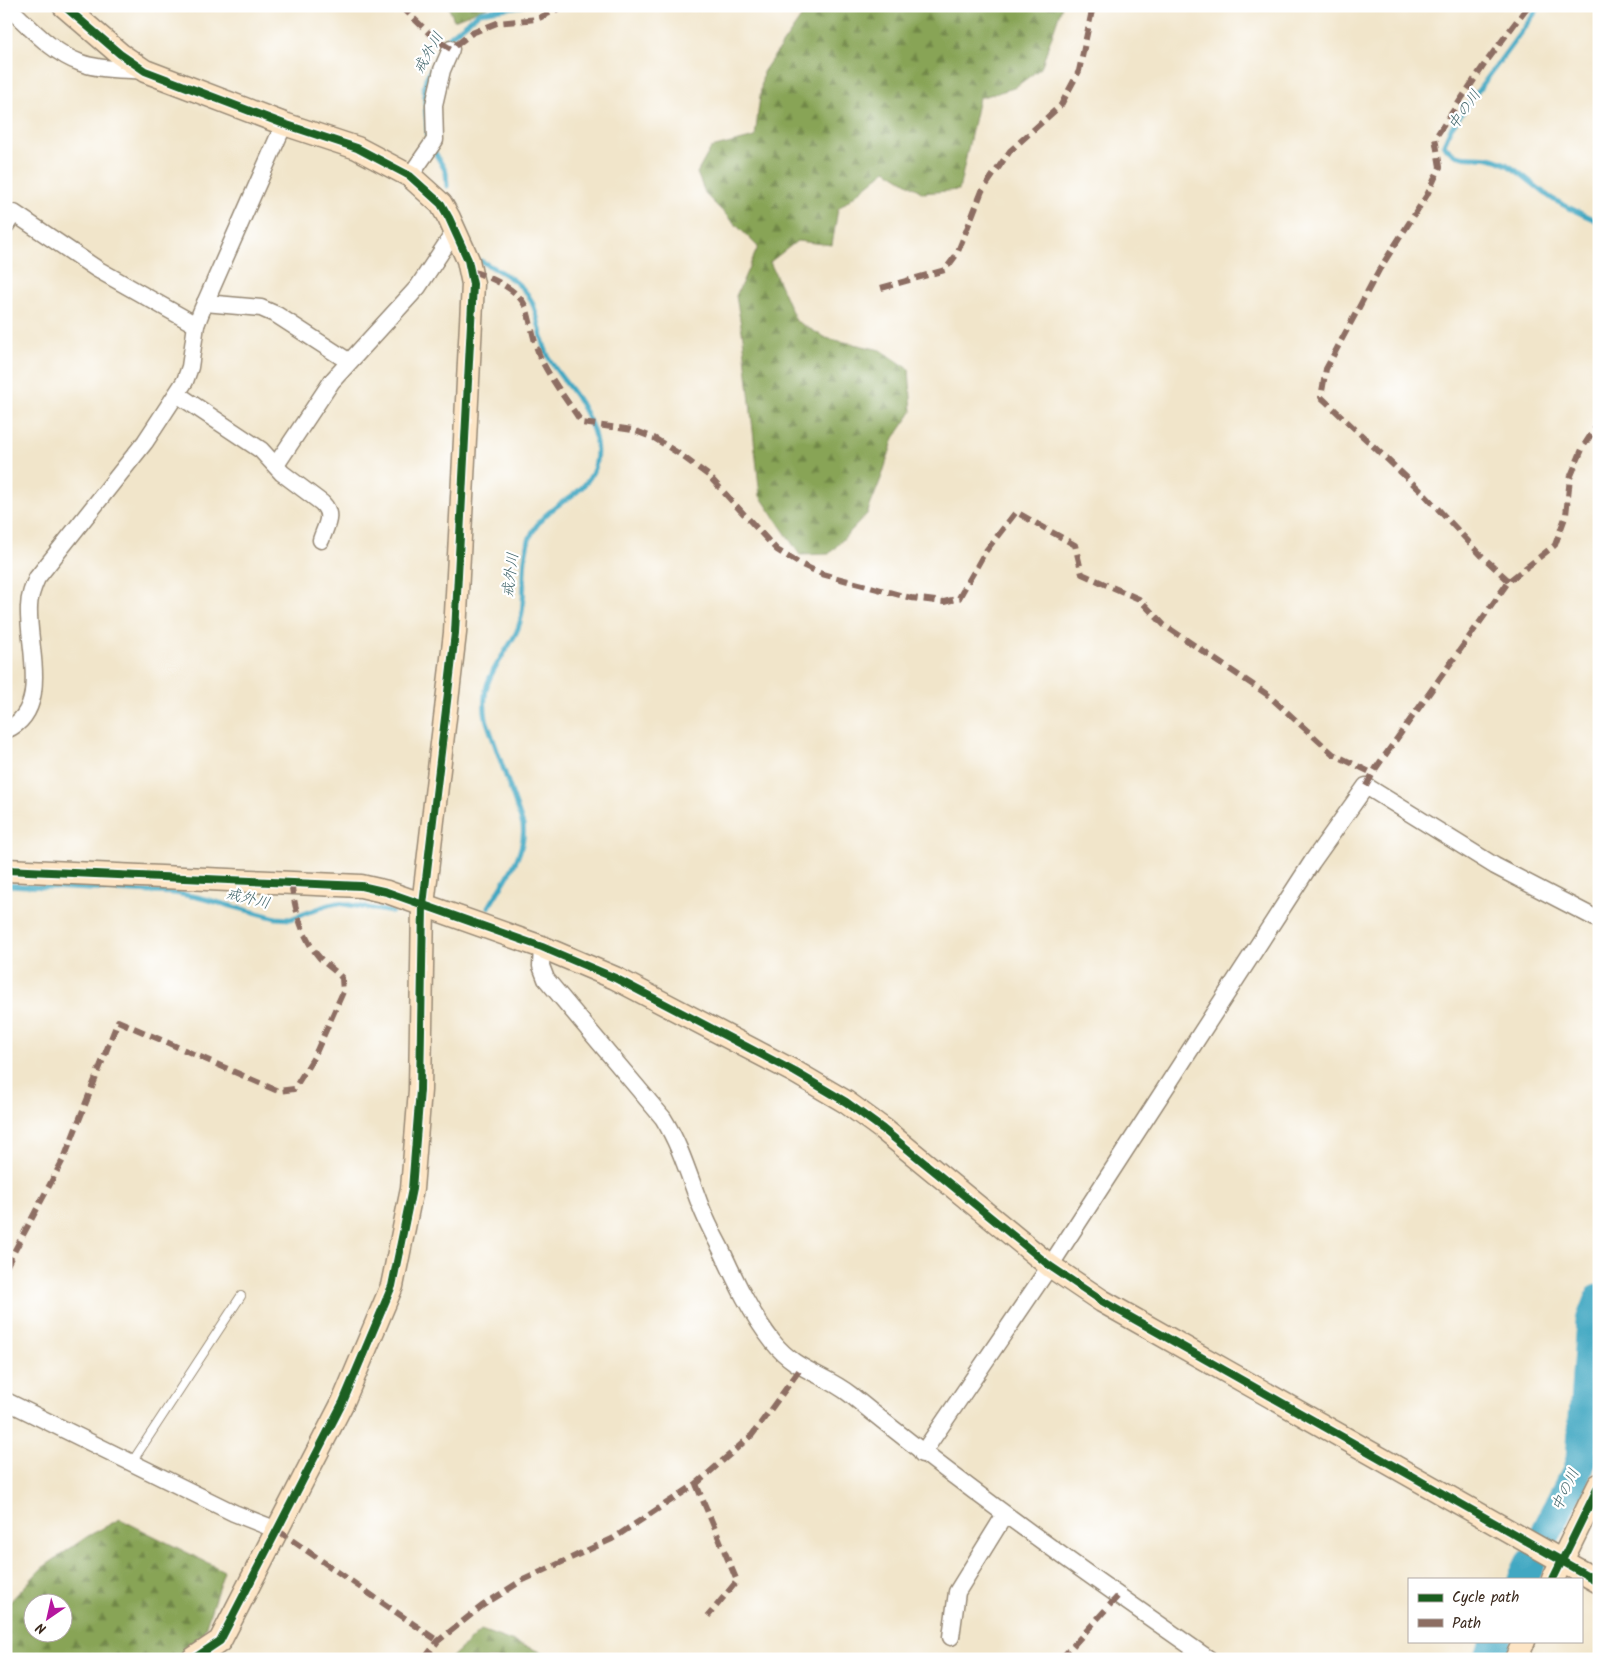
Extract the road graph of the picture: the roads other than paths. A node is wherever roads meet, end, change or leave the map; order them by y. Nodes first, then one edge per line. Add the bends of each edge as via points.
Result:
1 (7, 6) edge
2 (64, 6) edge
3 (451, 49) dead end
4 (145, 71) junction
5 (284, 124) junction
6 (410, 176) junction
7 (6, 225) edge
8 (455, 231) junction
9 (205, 303) junction
10 (196, 325) junction
11 (348, 361) junction
12 (177, 394) junction
13 (276, 466) junction
14 (321, 540) dead end
15 (6, 730) edge
16 (6, 870) edge
17 (423, 905) junction
18 (1599, 920) edge
19 (542, 947) junction
20 (1050, 1266) junction
21 (241, 1296) dead end
22 (6, 1401) edge
23 (922, 1454) junction
24 (132, 1462) junction
25 (1599, 1485) edge
26 (1004, 1516) junction
27 (277, 1530) junction
28 (1557, 1569) edge
29 (1599, 1582) edge
30 (951, 1637) dead end
31 (1524, 1642) edge
32 (193, 1659) edge
33 (1209, 1659) edge
34 (1516, 1659) edge

1 - 4 street via 57,51 81,63
2 - 4 street
3 - 6 street via 442,70 434,105 431,146
4 - 5 street
5 - 6 street via 357,148
5 - 9 street
6 - 8 street via 441,204
7 - 10 street via 14,213 97,269
8 - 11 street via 418,287
8 - 17 street via 468,260 473,284 455,633
9 - 10 street
9 - 11 street via 244,305 269,311
10 - 12 street via 190,367
11 - 13 street
12 - 13 street via 261,450
12 - 15 street via 145,442 37,578 31,590 29,607 32,703 23,718
13 - 14 street via 328,508 330,516
16 - 17 street via 361,886
17 - 19 street
17 - 27 street via 420,1090 412,1189 392,1286 343,1402
18 - 20 street via 1495,866 1366,786 1306,870
19 - 20 street via 615,978 846,1102
19 - 23 street via 541,966 546,979 663,1118 676,1138 699,1204 749,1307 773,1342 788,1359 848,1393
20 - 23 street
20 - 28 street via 1139,1324
21 - 24 lane
22 - 24 street
23 - 26 street
24 - 27 street via 234,1513
25 - 28 street
26 - 30 street via 957,1592
26 - 33 street
27 - 32 street via 220,1640
28 - 29 street
31 - 34 street

